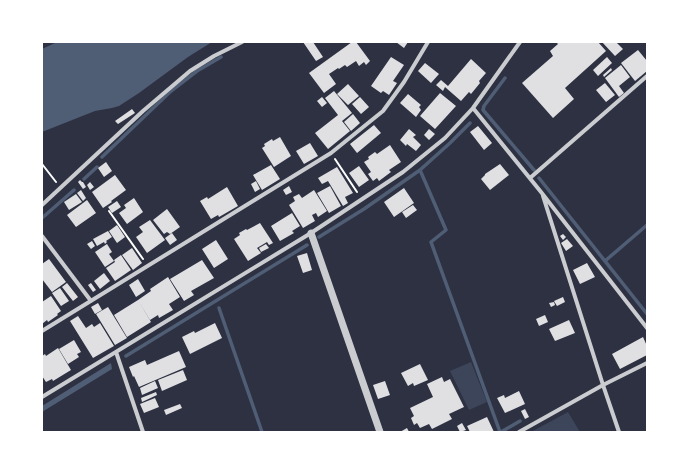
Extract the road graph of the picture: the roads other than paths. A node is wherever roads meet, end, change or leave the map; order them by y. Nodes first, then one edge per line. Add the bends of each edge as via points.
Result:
1 (242, 42) edge
2 (428, 42) edge
3 (520, 42) edge
4 (647, 76) edge
5 (473, 108) junction
6 (530, 178) junction
7 (541, 192) junction
8 (42, 205) edge
9 (311, 232) junction
10 (42, 236) edge
11 (91, 301) junction
12 (647, 328) edge
13 (42, 331) edge
14 (116, 352) junction
15 (647, 363) edge
16 (603, 385) junction
17 (42, 397) edge
18 (143, 432) edge
19 (380, 432) edge
20 (519, 432) edge
21 (619, 432) edge

1 - 8 street via 190,71
2 - 11 street via 383,111 331,153
3 - 5 street
4 - 6 street
5 - 6 street
5 - 9 street via 445,138 403,172
6 - 7 street
7 - 12 street
7 - 16 street
9 - 14 street
9 - 19 street
10 - 11 street
11 - 13 street
14 - 17 street
14 - 18 street
15 - 16 street
16 - 20 street
16 - 21 street

